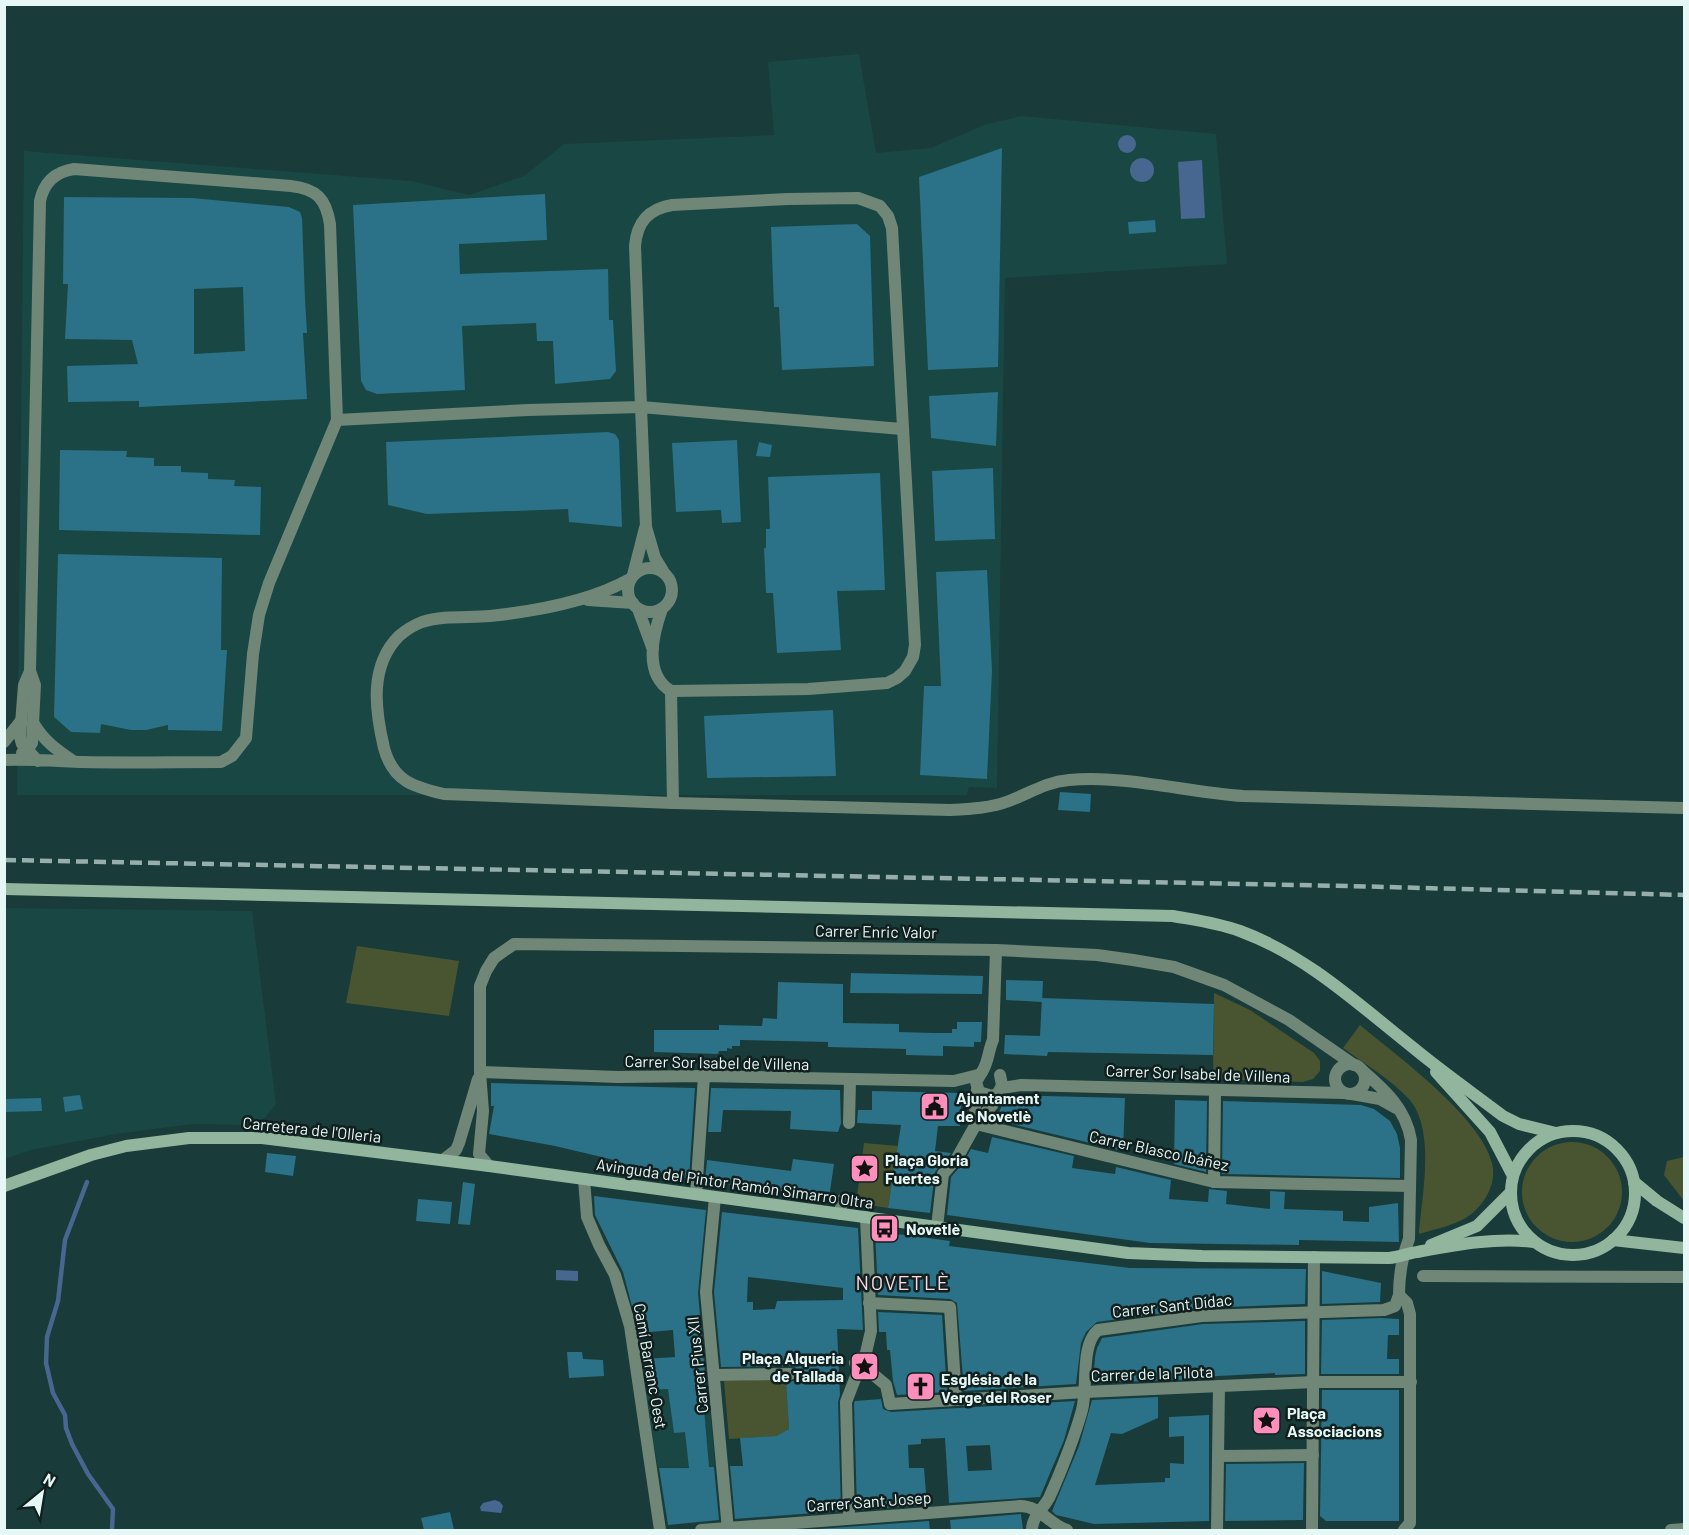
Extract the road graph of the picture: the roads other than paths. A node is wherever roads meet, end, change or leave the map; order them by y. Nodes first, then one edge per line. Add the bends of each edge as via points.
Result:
1 (641, 407) junction
2 (337, 420) junction
3 (902, 429) junction
4 (646, 527) junction
5 (663, 571) junction
6 (632, 577) junction
7 (578, 599) junction
8 (635, 606) junction
9 (662, 609) junction
10 (652, 650) junction
11 (671, 691) junction
12 (27, 722) junction
13 (4, 742) edge
14 (27, 750) junction
15 (8, 760) edge
16 (38, 761) junction
17 (75, 762) junction
18 (673, 803) junction
19 (1684, 808) edge
20 (4, 889) edge
21 (996, 950) junction
22 (993, 1040) junction
23 (1417, 1051) junction
24 (1358, 1068) junction
25 (480, 1072) junction
26 (980, 1073) junction
27 (1335, 1075) junction
28 (704, 1076) junction
29 (850, 1080) junction
30 (954, 1081) junction
31 (1000, 1082) junction
32 (977, 1089) junction
33 (1215, 1091) junction
34 (1302, 1093) junction
35 (1348, 1094) junction
36 (1400, 1112) junction
37 (849, 1123) dead end
38 (976, 1124) junction
39 (1556, 1133) junction
40 (443, 1160) junction
41 (489, 1166) junction
42 (1513, 1176) junction
43 (584, 1179) junction
44 (1214, 1182) junction
45 (1634, 1182) junction
46 (4, 1186) edge
47 (1410, 1186) junction
48 (1511, 1192) junction
49 (696, 1194) junction
50 (715, 1197) junction
51 (842, 1200) dead end
52 (840, 1214) junction
53 (866, 1217) junction
54 (1684, 1218) edge
55 (937, 1227) junction
56 (1613, 1240) junction
57 (1534, 1242) junction
58 (1684, 1248) edge
59 (1410, 1253) junction
60 (1314, 1257) junction
61 (1423, 1276) dead end
62 (1684, 1277) edge
63 (1399, 1295) junction
64 (869, 1304) junction
65 (1313, 1312) junction
66 (863, 1371) junction
67 (790, 1374) dead end
68 (715, 1375) junction
69 (1314, 1382) junction
70 (1411, 1382) junction
71 (1219, 1386) junction
72 (1085, 1392) junction
73 (956, 1400) junction
74 (1313, 1455) junction
75 (1218, 1456) junction
76 (849, 1518) junction
77 (1046, 1520) edge
78 (1684, 1529) edge
79 (660, 1530) edge
80 (701, 1530) edge
81 (728, 1530) edge
82 (1032, 1530) edge
83 (1068, 1530) edge
84 (1217, 1530) edge
85 (1312, 1530) edge
86 (1404, 1530) edge
87 (1671, 1530) edge

1 - 2 street
1 - 3 street
1 - 3 street via 635,246 639,227 648,213 672,205 858,198 880,206 892,228
1 - 4 street
2 - 12 street via 330,224 326,205 318,195 301,187 74,169 52,178 40,201 30,671 35,685
2 - 17 street via 259,615 246,738 240,749 221,762
3 - 11 street via 915,645 905,670 887,683 808,689
4 - 5 street
4 - 6 street
5 - 6 street via 646,568
5 - 9 street via 673,592
6 - 7 street via 611,589
6 - 8 street via 628,590
7 - 8 street
7 - 18 street via 489,616 421,622 405,630 391,644 378,678 378,718 387,759 402,780 444,794
8 - 9 street via 645,612
8 - 10 street
9 - 10 street
10 - 11 street via 656,671
11 - 18 street
12 - 13 street
12 - 14 street via 32,743
12 - 17 street
14 - 15 street
14 - 16 street
15 - 16 street
16 - 17 street
18 - 19 street via 950,810 1009,801 1052,783 1080,779 1243,796
20 - 23 main road via 1173,916 1225,926 1274,946 1335,984
21 - 22 street
21 - 24 street, Carrer Enric Valor via 1097,955 1188,971 1264,1006
21 - 25 street, Carrer Enric Valor via 514,944 494,958 480,986
22 - 26 street
22 - 31 street
23 - 39 main road via 1503,1116 1526,1127
23 - 42 main road via 1490,1132
24 - 27 street via 1341,1066
24 - 35 street via 1364,1086 1357,1093
24 - 36 street, Carrer Enric Valor via 1386,1090
25 - 28 street, Carrer Sor Isabel de Villena
25 - 40 street, Carrer Enric Valor via 459,1143
25 - 41 street, Carrer Enric Valor via 483,1111 479,1154
26 - 30 street, Carrer Sor Isabel de Villena
26 - 31 street via 990,1070
26 - 32 street via 975,1082
27 - 34 street, Carrer Sor Isabel de Villena
27 - 35 street via 1335,1084
28 - 29 street, Carrer Sor Isabel de Villena
28 - 49 street
29 - 30 street, Carrer Sor Isabel de Villena
29 - 37 street
30 - 32 street, Carrer Sor Isabel de Villena
31 - 32 street via 992,1096
31 - 33 street, Carrer Sor Isabel de Villena
31 - 38 street via 993,1104
32 - 38 street
33 - 34 street, Carrer Sor Isabel de Villena
33 - 44 street
34 - 35 street, Carrer Sor Isabel de Villena
35 - 36 street, Carrer Sor Isabel de Villena via 1380,1099
36 - 47 street, Carrer Enric Valor via 1411,1140
38 - 44 street, Carrer Blasco Ibáñez
38 - 55 street via 943,1174
39 - 42 main road via 1537,1142 1522,1157
39 - 45 main road via 1582,1132 1606,1141 1624,1159
40 - 41 main road, Avinguda del Pintor Ramón Simarro Oltra
40 - 46 main road, Carretera de l'Olleria via 262,1138 189,1138 91,1155
41 - 43 main road, Avinguda del Pintor Ramón Simarro Oltra
42 - 48 main road
43 - 49 main road, Avinguda del Pintor Ramón Simarro Oltra
43 - 79 street, Camí Barranc Oest via 587,1217 615,1275 630,1326
44 - 47 street, Carrer Blasco Ibáñez
45 - 54 main road
45 - 56 main road via 1634,1203 1627,1224
47 - 59 street, Carrer Enric Valor
48 - 57 main road via 1513,1211
48 - 59 main road, Avinguda del Pintor Ramón Simarro Oltra via 1477,1226
49 - 50 main road, Avinguda del Pintor Ramón Simarro Oltra
50 - 52 main road, Avinguda del Pintor Ramón Simarro Oltra
50 - 68 street, Carrer Pius XII via 706,1292
51 - 52 street
52 - 53 main road, Avinguda del Pintor Ramón Simarro Oltra
53 - 55 main road, Avinguda del Pintor Ramón Simarro Oltra
53 - 64 street
55 - 60 main road, Avinguda del Pintor Ramón Simarro Oltra via 1145,1254
56 - 57 main road via 1599,1249 1566,1255
56 - 58 main road
57 - 59 main road, Avinguda del Pintor Ramón Simarro Oltra via 1515,1239
59 - 60 main road, Avinguda del Pintor Ramón Simarro Oltra via 1389,1258
59 - 63 street, Carrer Enric Valor
60 - 65 street
61 - 62 street
63 - 65 street, Carrer Sant Dídac via 1395,1305 1388,1309
63 - 70 street via 1410,1314
64 - 66 street via 871,1331 865,1357 855,1363
64 - 73 street via 950,1307
65 - 69 street
65 - 72 street, Carrer Sant Dídac via 1202,1317 1101,1328 1092,1335
66 - 73 street, Carrer de la Pilota via 886,1385 890,1404
66 - 76 street via 846,1402
67 - 68 street
68 - 81 street, Carrer Pius XII
69 - 70 street, Carrer de la Pilota
69 - 71 street, Carrer de la Pilota
69 - 74 street
70 - 86 street via 1410,1523
71 - 72 street, Carrer de la Pilota
71 - 75 street
72 - 73 street, Carrer de la Pilota
72 - 77 street, Carrer Sant Dídac via 1078,1424 1048,1500
74 - 75 street
74 - 85 street
75 - 84 street
76 - 77 street, Carrer Sant Josep via 1028,1506
76 - 81 street, Carrer Sant Josep
77 - 82 street, Carrer Sant Dídac via 1033,1522
77 - 83 street, Carrer Sant Josep
78 - 87 street
80 - 81 street, Carrer Sant Josep

